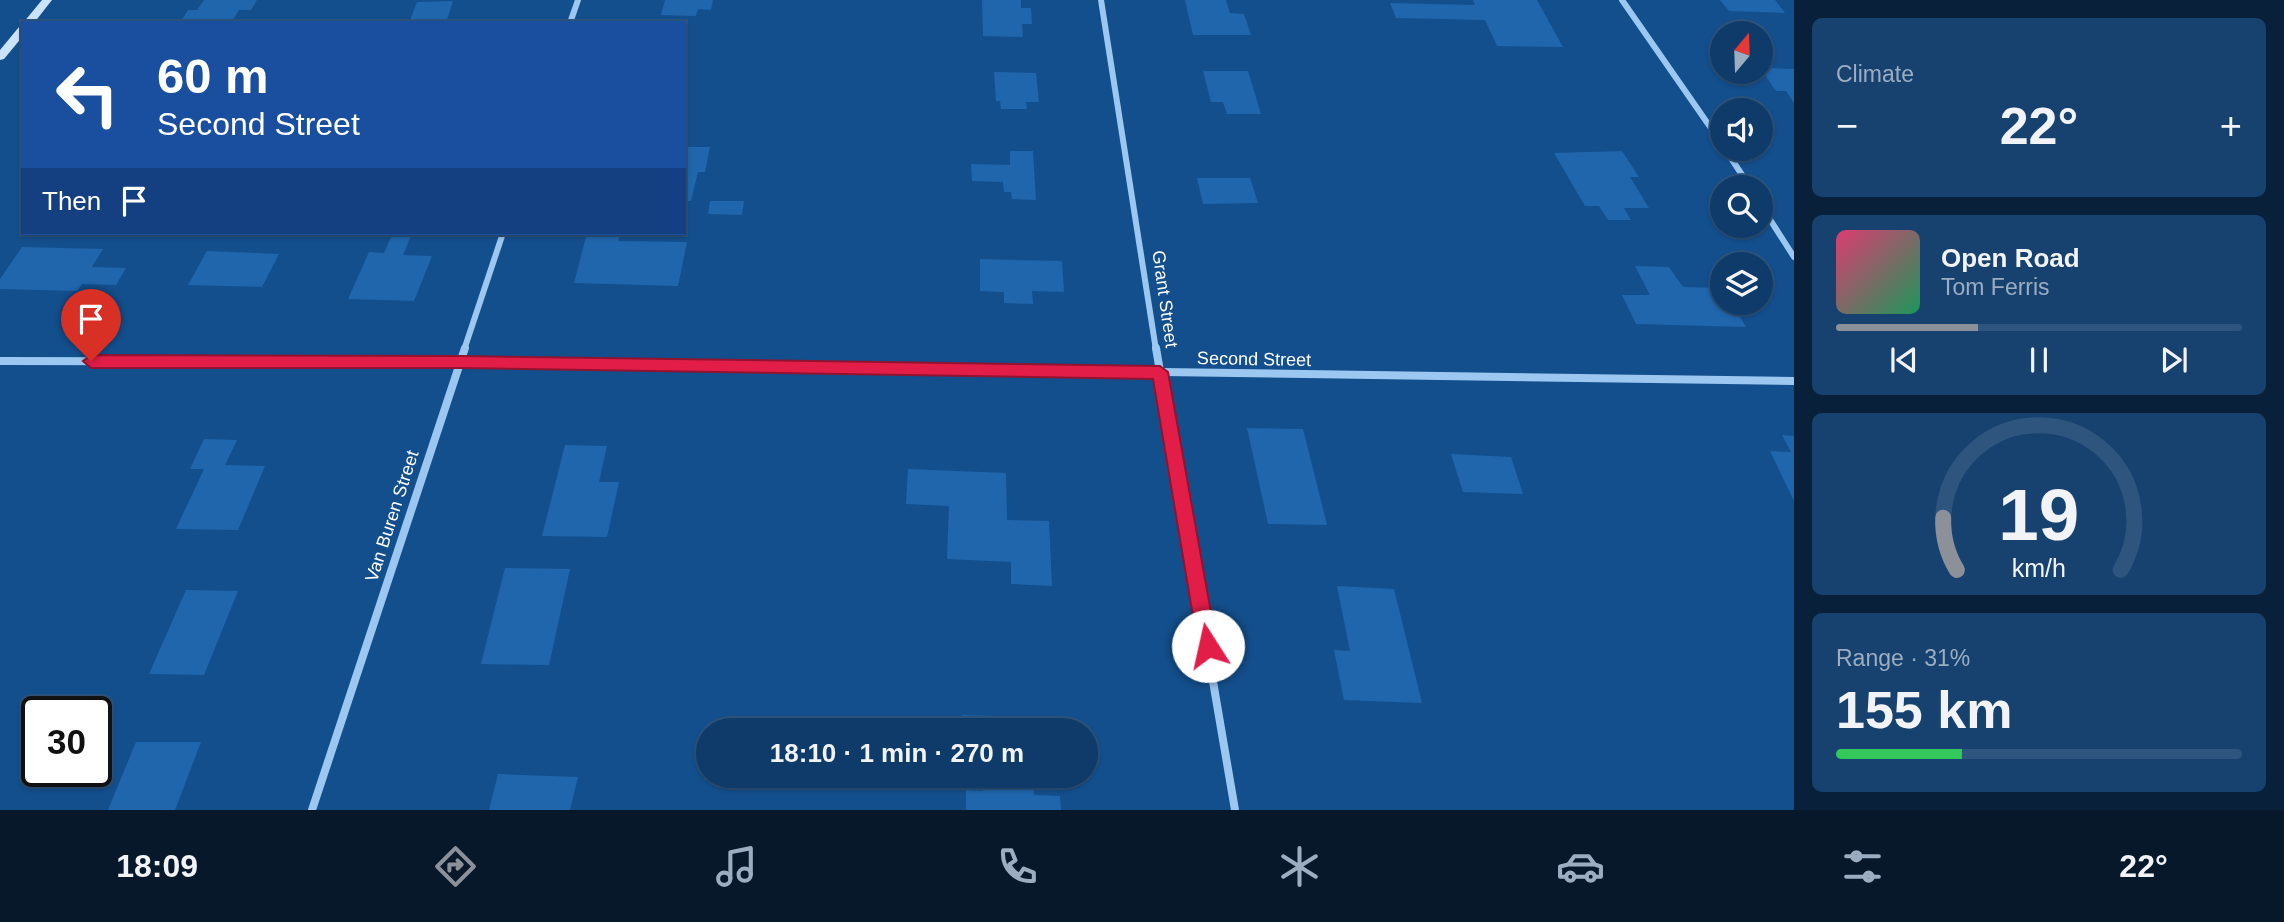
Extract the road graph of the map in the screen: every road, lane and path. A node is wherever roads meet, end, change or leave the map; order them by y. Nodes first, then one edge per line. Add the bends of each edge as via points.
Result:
1 (47, 0) edge
2 (578, 0) edge
3 (1101, 0) edge
4 (1622, 0) edge
5 (30, 21) edge
6 (571, 21) edge
7 (21, 31) edge
8 (0, 57) edge
9 (1710, 127) edge
10 (1773, 224) edge
11 (502, 235) edge
12 (1794, 257) edge
13 (0, 361) edge
14 (460, 362) junction
15 (1160, 372) junction
16 (1794, 381) edge
17 (313, 810) edge
18 (1235, 810) edge

1 - 5 street
2 - 6 street
3 - 15 street, Grant Street
4 - 9 street
7 - 8 street
10 - 12 street
11 - 14 street, Van Buren Street
13 - 14 street, Second Street
14 - 15 street, Second Street
14 - 17 street, Van Buren Street
15 - 16 street, Second Street
15 - 18 street, Grant Street

